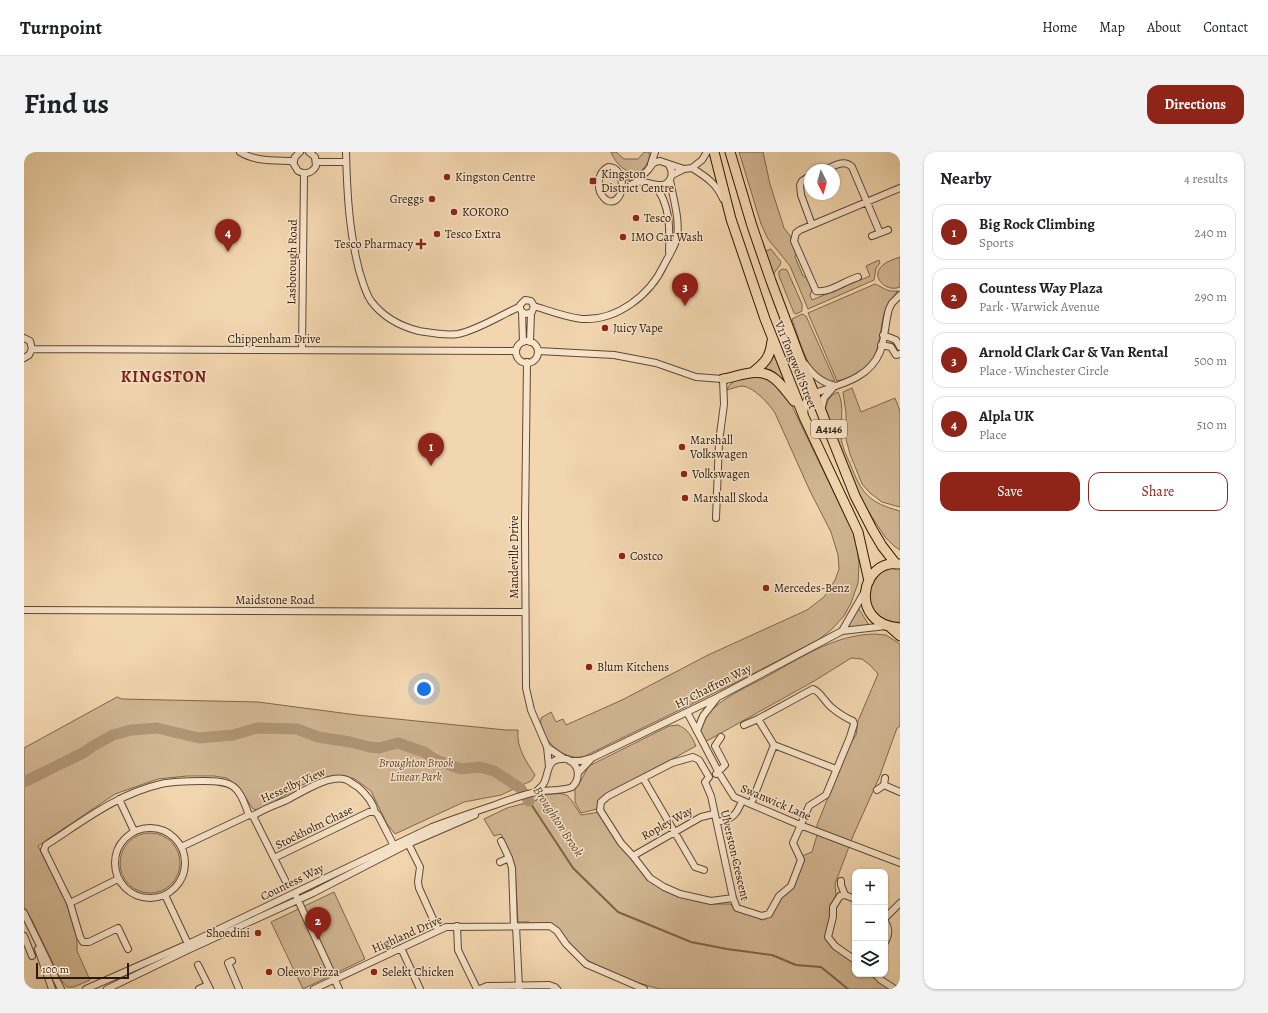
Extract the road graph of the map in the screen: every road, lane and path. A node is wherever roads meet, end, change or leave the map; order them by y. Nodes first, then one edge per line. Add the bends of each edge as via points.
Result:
1 (240, 152) edge
2 (300, 152) edge
3 (309, 152) edge
4 (346, 152) edge
5 (656, 152) edge
6 (707, 152) edge
7 (714, 152) edge
8 (730, 152) edge
9 (294, 161) junction
10 (316, 162) junction
11 (346, 162) junction
12 (666, 163) junction
13 (840, 164) edge
14 (649, 168) junction
15 (692, 168) junction
16 (684, 169) junction
17 (304, 174) junction
18 (620, 175) junction
19 (671, 177) junction
20 (804, 180) edge
21 (653, 184) junction
22 (900, 188) edge
23 (622, 189) junction
24 (866, 201) junction
25 (731, 219) junction
26 (812, 225) junction
27 (888, 230) dead end
28 (880, 233) junction
29 (872, 236) dead end
30 (669, 253) junction
31 (858, 277) dead end
32 (900, 295) edge
33 (534, 306) junction
34 (521, 310) junction
35 (531, 313) junction
36 (883, 335) junction
37 (24, 338) edge
38 (772, 338) junction
39 (526, 342) junction
40 (881, 345) junction
41 (900, 347) edge
42 (32, 349) junction
43 (302, 350) junction
44 (516, 351) junction
45 (538, 351) junction
46 (798, 353) junction
47 (900, 354) edge
48 (24, 358) edge
49 (527, 362) junction
50 (753, 372) junction
51 (723, 379) junction
52 (835, 386) junction
53 (814, 393) junction
54 (799, 406) junction
55 (821, 410) junction
56 (804, 417) junction
57 (716, 518) dead end
58 (898, 564) edge
59 (867, 585) junction
60 (24, 610) edge
61 (525, 612) junction
62 (892, 627) edge
63 (842, 631) junction
64 (900, 636) edge
65 (718, 697) junction
66 (687, 712) junction
67 (758, 720) junction
68 (744, 726) dead end
69 (697, 731) junction
70 (721, 737) dead end
71 (774, 745) junction
72 (547, 747) junction
73 (563, 758) junction
74 (592, 758) junction
75 (570, 761) junction
76 (549, 766) junction
77 (836, 769) junction
78 (578, 773) junction
79 (719, 773) junction
80 (547, 777) junction
81 (709, 777) junction
82 (643, 778) junction
83 (884, 778) dead end
84 (884, 785) junction
85 (558, 789) junction
86 (877, 790) dead end
87 (536, 792) junction
88 (900, 792) edge
89 (119, 799) junction
90 (742, 801) junction
91 (751, 804) junction
92 (375, 812) junction
93 (714, 814) junction
94 (252, 816) junction
95 (717, 822) junction
96 (800, 825) junction
97 (674, 831) junction
98 (134, 832) junction
99 (501, 841) dead end
100 (407, 842) junction
101 (394, 846) junction
102 (181, 847) junction
103 (633, 856) junction
104 (274, 858) junction
105 (509, 858) junction
106 (500, 862) dead end
107 (900, 863) edge
108 (704, 870) dead end
109 (118, 879) junction
110 (285, 880) dead end
111 (840, 881) dead end
112 (295, 893) junction
113 (165, 895) junction
114 (845, 895) junction
115 (733, 898) junction
116 (852, 898) edge
117 (298, 900) junction
118 (70, 903) junction
119 (900, 903) edge
120 (24, 913) edge
121 (888, 915) edge
122 (457, 926) junction
123 (515, 926) junction
124 (888, 926) edge
125 (32, 928) junction
126 (438, 930) junction
127 (24, 936) edge
128 (888, 936) edge
129 (189, 946) junction
130 (401, 948) junction
131 (128, 949) dead end
132 (32, 956) dead end
133 (852, 958) edge
134 (232, 961) dead end
135 (198, 965) dead end
136 (878, 977) edge
137 (335, 979) junction
138 (209, 987) edge
139 (238, 987) edge
140 (519, 987) edge
141 (52, 989) edge
142 (61, 989) edge
143 (86, 989) edge
144 (107, 989) edge
145 (199, 989) edge
146 (231, 989) edge
147 (314, 989) edge
148 (339, 989) edge
149 (420, 989) edge
150 (477, 989) edge
151 (480, 989) edge
152 (557, 989) edge
153 (644, 989) edge
154 (895, 989) edge

1 - 9 street via 263,160
2 - 9 street
3 - 10 street via 315,157
4 - 11 street
5 - 12 street
5 - 14 street
6 - 15 street
7 - 25 highway, V11 Tongwell Street / A4146
8 - 46 highway, V11 Tongwell Street / A4146 via 752,226
9 - 17 street via 294,167
10 - 11 street
10 - 17 street via 314,170
11 - 34 street via 355,255 370,300 384,315 413,329 446,335 473,329
12 - 14 street via 657,161
12 - 16 street
12 - 19 street via 672,171
13 - 24 street via 844,163 852,167
14 - 18 street via 642,175
14 - 21 street via 648,177
15 - 16 street
15 - 25 street via 717,188
16 - 19 street
17 - 43 street, Lasborough Road
18 - 23 street
18 - 23 street via 612,167 603,169 600,192 607,200 616,200
19 - 21 street via 662,186
19 - 30 street via 677,238
20 - 26 street via 800,190
21 - 23 street via 636,182
21 - 30 street via 659,190 666,206 670,228
22 - 24 street
24 - 26 street
24 - 28 street
25 - 38 highway, V11 Tongwell Street / A4146
26 - 31 street via 796,233 794,241 816,291 823,292
27 - 28 street
28 - 29 street
30 - 33 street via 661,272 650,288 636,301 617,312 600,317 581,318 560,315
32 - 36 street via 889,309
33 - 34 street via 527,299 521,302
33 - 35 street
34 - 35 street via 526,314
34 - 39 street
35 - 39 street
36 - 40 street
36 - 41 street via 896,340
37 - 42 street via 30,341
38 - 50 highway via 770,353 764,364
38 - 54 highway, V11 Tongwell Street / A4146
39 - 44 street via 518,346
39 - 45 street via 534,344
40 - 47 street via 891,347 896,355
40 - 52 street via 874,363 863,374
42 - 43 street, Chippenham Drive
42 - 48 street
43 - 44 street, Chippenham Drive
44 - 49 street via 520,360
45 - 49 street via 536,358
45 - 51 street via 614,355 656,363 696,377
46 - 52 street via 817,378
46 - 53 highway, V11 Tongwell Street / A4146
49 - 61 street, Mandeville Drive
50 - 51 highway
50 - 54 highway via 764,372 774,378
51 - 57 street via 724,404 719,442
52 - 53 street
52 - 55 street via 824,398
53 - 55 highway, V11 Tongwell Street / A4146
53 - 56 street via 807,398
54 - 56 highway, V11 Tongwell Street / A4146
55 - 58 highway, V11 Tongwell Street / A4146 via 855,496 882,546
56 - 59 highway, V11 Tongwell Street / A4146 via 858,532
58 - 59 highway, A4146 via 880,568
59 - 62 highway, A4146 via 866,604 869,612 873,618
59 - 63 street
60 - 61 street, Maidstone Road
61 - 72 street, Mandeville Drive via 526,688 530,710
62 - 63 street, H7 Chaffron Way
62 - 64 highway, A4146
63 - 65 street, H7 Chaffron Way
65 - 66 street, H7 Chaffron Way
65 - 69 street via 703,716
66 - 69 street, Swanwick Lane
66 - 74 street, H7 Chaffron Way
67 - 68 street
67 - 71 street
67 - 77 street via 812,689 818,691 830,706 854,724
69 - 79 street, Swanwick Lane
70 - 79 street via 715,746 725,766
71 - 77 street
71 - 91 street
72 - 73 street
72 - 76 street, Mandeville Drive
73 - 75 street
73 - 76 street
74 - 75 street, H7 Chaffron Way
74 - 78 street, H7 Chaffron Way
75 - 78 street via 576,766
76 - 80 street
77 - 96 street via 826,795 809,806
78 - 85 street via 570,788
79 - 81 street
79 - 90 street, Swanwick Lane via 734,797
80 - 85 street via 550,785
80 - 87 street
81 - 82 street, Ulverston Crescent via 699,760 693,757
81 - 93 street, Ulverston Crescent via 705,782
82 - 97 street
82 - 103 street via 601,802 600,810 621,843
83 - 84 street
84 - 86 street
84 - 88 street
85 - 87 street, Countess Way
87 - 100 street, Countess Way via 509,800
89 - 94 street, Stockholm Chase via 162,784 222,782 236,789
89 - 98 street
89 - 118 street, Stockholm Chase via 46,845 44,850
90 - 91 street, Swanwick Lane
90 - 95 street via 734,816
91 - 96 street, Swanwick Lane
92 - 94 street, Hesselby View via 373,803 361,790 347,780 337,778 326,780
92 - 101 street
92 - 104 street, Stockholm Chase via 370,812
93 - 95 street, Ulverston Crescent
93 - 97 street, Ropley Way via 701,817
94 - 102 street, Hesselby View
94 - 104 street, Stockholm Chase
95 - 115 street, Ulverston Crescent
96 - 107 street, Swanwick Lane
96 - 115 street, Ulverston Crescent via 793,843 801,860 796,875 791,886 779,896 769,914 762,916 737,908
97 - 103 street, Ropley Way
97 - 108 street via 696,867
98 - 102 street via 147,828 160,829 173,836
98 - 109 street via 121,841 114,857
99 - 105 street
100 - 101 street, Countess Way
100 - 117 street, Countess Way
100 - 126 street via 420,867 418,888
101 - 112 street, Countess Way
102 - 113 street via 185,860 182,877
103 - 115 street via 650,878 680,894 711,901
104 - 110 street
105 - 106 street
105 - 123 street via 512,868
109 - 113 street via 122,886 136,896 152,898
109 - 118 street
111 - 114 street
112 - 117 street
112 - 129 street, Countess Way
113 - 129 street
114 - 116 street
114 - 133 street via 840,896 833,907 828,937 835,946
117 - 129 street, Countess Way
117 - 137 street
118 - 131 street via 83,942 89,942 118,928
119 - 121 street
120 - 125 street
122 - 123 street, Highland Drive
122 - 126 street, Highland Drive
122 - 150 street via 458,950
123 - 140 street
123 - 153 street, Highland Drive via 550,926 586,964
124 - 128 street
125 - 141 street
125 - 142 street
126 - 130 street, Highland Drive
127 - 132 street
129 - 143 street, Countess Way
129 - 144 street, Countess Way
130 - 137 street, Highland Drive
130 - 149 street
134 - 139 street via 228,963
135 - 138 street
136 - 154 street
137 - 147 street, Highland Drive
137 - 148 street
138 - 145 street
139 - 146 street
140 - 151 street via 487,986
140 - 152 street via 549,985

